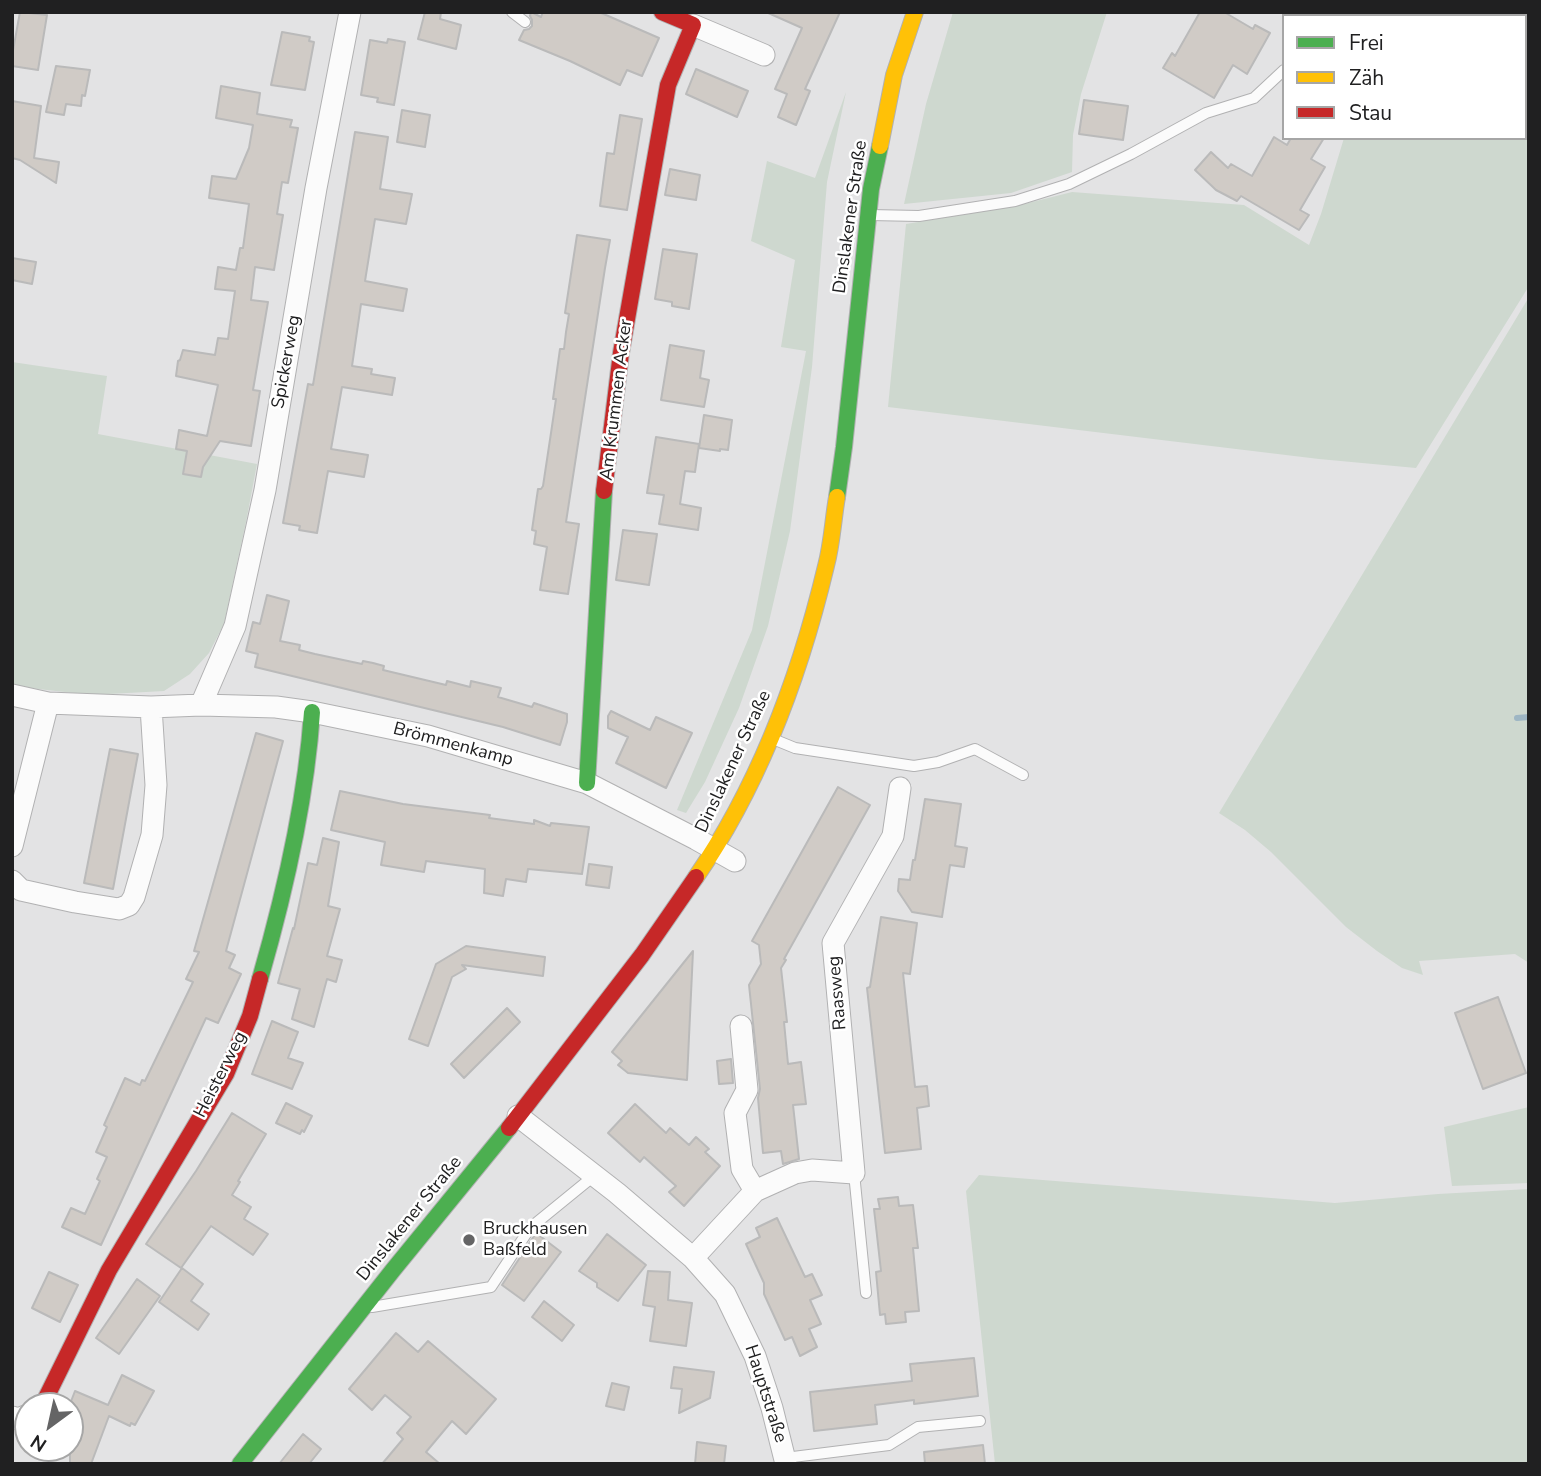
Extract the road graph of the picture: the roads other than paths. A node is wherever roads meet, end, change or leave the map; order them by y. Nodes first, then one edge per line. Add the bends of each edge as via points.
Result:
1 (350, 12) edge
2 (512, 12) edge
3 (662, 12) edge
4 (915, 12) edge
5 (525, 22) dead end
6 (693, 25) junction
7 (764, 55) dead end
8 (1282, 72) edge
9 (867, 216) junction
10 (12, 695) edge
11 (48, 703) junction
12 (201, 705) junction
13 (151, 707) junction
14 (312, 712) junction
15 (771, 738) junction
16 (1023, 775) dead end
17 (587, 783) junction
18 (900, 788) dead end
19 (12, 846) edge
20 (715, 849) junction
21 (735, 860) dead end
22 (12, 881) edge
23 (741, 1026) dead end
24 (518, 1116) junction
25 (854, 1173) junction
26 (595, 1175) junction
27 (755, 1191) junction
28 (693, 1258) junction
29 (866, 1293) dead end
30 (363, 1308) junction
31 (49, 1392) edge
32 (979, 1421) dead end
33 (785, 1461) edge
34 (240, 1464) edge

1 - 12 street, Spickerweg via 265,490 235,626
2 - 5 lane
3 - 6 main road
4 - 9 main road, Dinslakener Straße via 894,75
6 - 7 street
6 - 17 main road, Am Krummen Acker via 668,85 621,353 603,503
8 - 9 lane via 1254,98 1206,113 1069,184 1014,201 919,216
9 - 15 main road, Dinslakener Straße via 844,447 827,564 803,651
10 - 11 street, Brömmenkamp
11 - 13 street, Brömmenkamp
11 - 19 street
12 - 13 street, Brömmenkamp
12 - 14 street, Brömmenkamp
13 - 22 street via 156,785 152,835 129,905 119,909 75,902 21,890
14 - 17 street, Brömmenkamp via 428,736
14 - 31 main road, Heisterweg via 309,758 280,909 250,1016 226,1074 109,1270
15 - 16 lane via 795,748 914,766 975,749
15 - 20 main road, Dinslakener Straße
17 - 20 street, Brömmenkamp
18 - 25 street, Raasweg via 892,836 833,943
20 - 21 street, Brömmenkamp
20 - 24 main road, Dinslakener Straße via 642,955
23 - 27 street via 747,1090 735,1113 742,1169
24 - 26 street, Hauptstraße
24 - 30 main road, Dinslakener Straße
25 - 27 street via 795,1173
25 - 29 lane
26 - 28 street, Hauptstraße
26 - 30 lane via 530,1228 491,1287
27 - 28 street
28 - 33 street, Hauptstraße via 725,1294 755,1356
30 - 34 main road, Dinslakener Straße
32 - 33 lane via 918,1427 889,1445

